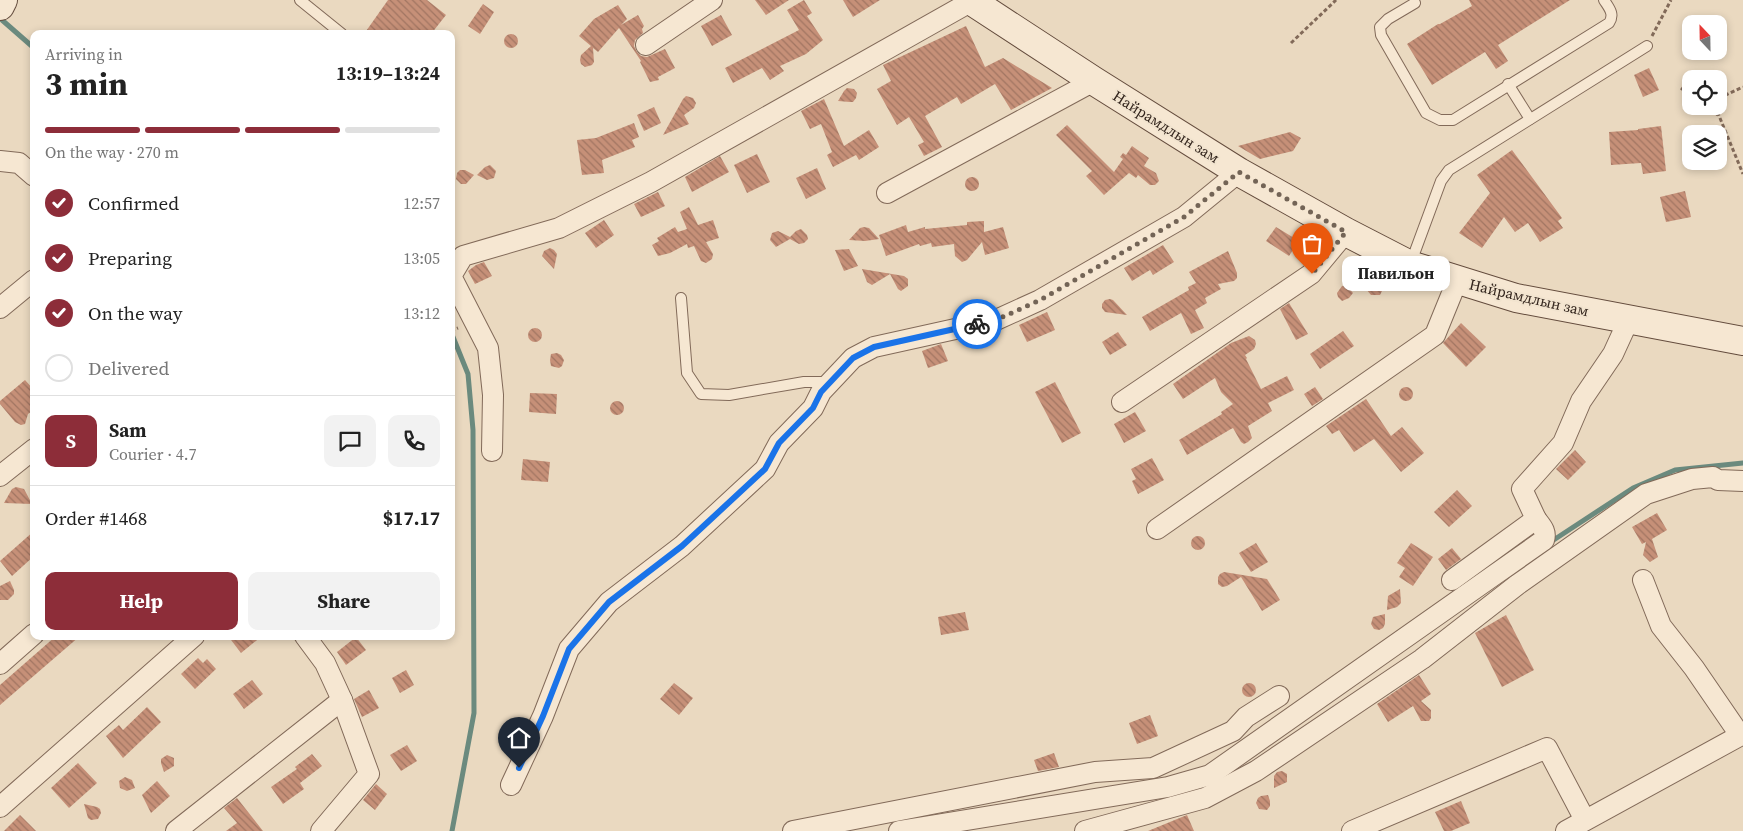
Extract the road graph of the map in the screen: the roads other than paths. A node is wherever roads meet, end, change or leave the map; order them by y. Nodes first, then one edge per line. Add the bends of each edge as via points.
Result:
1 (3, 0) edge
2 (300, 0) edge
3 (712, 0) edge
4 (971, 0) edge
5 (1604, 0) edge
6 (1416, 3) dead end
7 (0, 6) edge
8 (337, 30) edge
9 (646, 45) dead end
10 (1647, 46) road end
11 (1094, 81) junction
12 (1508, 84) junction
13 (1530, 119) junction
14 (0, 161) edge
15 (1239, 172) junction
16 (30, 173) edge
17 (887, 193) dead end
18 (1346, 232) junction
19 (1410, 266) junction
20 (455, 271) edge
21 (1457, 281) junction
22 (455, 282) edge
23 (30, 283) edge
24 (681, 298) dead end
25 (0, 308) edge
26 (1630, 319) junction
27 (1743, 341) edge
28 (830, 382) junction
29 (1122, 402) dead end
30 (492, 451) dead end
31 (30, 452) edge
32 (0, 476) edge
33 (1743, 481) edge
34 (1536, 519) junction
35 (1157, 529) dead end
36 (1452, 580) dead end
37 (1643, 580) dead end
38 (30, 638) edge
39 (189, 640) edge
40 (308, 640) edge
41 (0, 664) edge
42 (1278, 696) dead end
43 (342, 700) junction
44 (1742, 735) edge
45 (511, 785) dead end
46 (0, 807) edge
47 (1585, 820) junction
48 (176, 831) edge
49 (321, 831) edge
50 (793, 831) edge
51 (899, 831) edge
52 (1086, 831) edge
53 (1352, 831) edge
54 (1566, 831) edge

1 - 7 main road
2 - 8 lane
3 - 9 street
4 - 11 main road, Найрамдлын зам
4 - 20 street via 643,186 559,228 463,256
5 - 12 lane via 1612,13 1609,23
6 - 12 lane via 1380,27 1381,35 1426,113 1440,120 1453,120
10 - 13 lane
11 - 15 main road, Найрамдлын зам
11 - 17 street
12 - 13 lane
13 - 19 lane via 1449,170 1441,181
14 - 16 street via 19,163
15 - 18 main road, Найрамдлын зам
15 - 28 street via 1184,217 1040,300 996,320 874,347 853,358
18 - 19 main road, Найрамдлын зам
18 - 29 street via 1312,274
19 - 21 main road, Найрамдлын зам
21 - 26 main road, Найрамдлын зам via 1516,298
21 - 35 street via 1435,335
22 - 30 street via 488,348 494,395
23 - 25 street
24 - 28 lane via 688,373 701,394 729,395 804,382
26 - 27 main road, Найрамдлын зам
26 - 34 street via 1613,354 1581,401 1563,443 1522,489
28 - 45 street via 813,408 779,443 765,469 682,546 609,602 569,649
31 - 32 street
33 - 52 street via 1692,478 1646,494 1517,585 1422,659 1256,771 1205,798
34 - 36 street
34 - 51 street via 1546,535 1544,540 1210,775 1168,787
37 - 44 street via 1661,626
38 - 41 street
39 - 46 street
40 - 43 street via 325,663
42 - 50 street via 1233,731 1153,768 1096,772
43 - 48 street
43 - 49 street via 368,774
44 - 47 street
47 - 53 street via 1547,748
47 - 54 street

